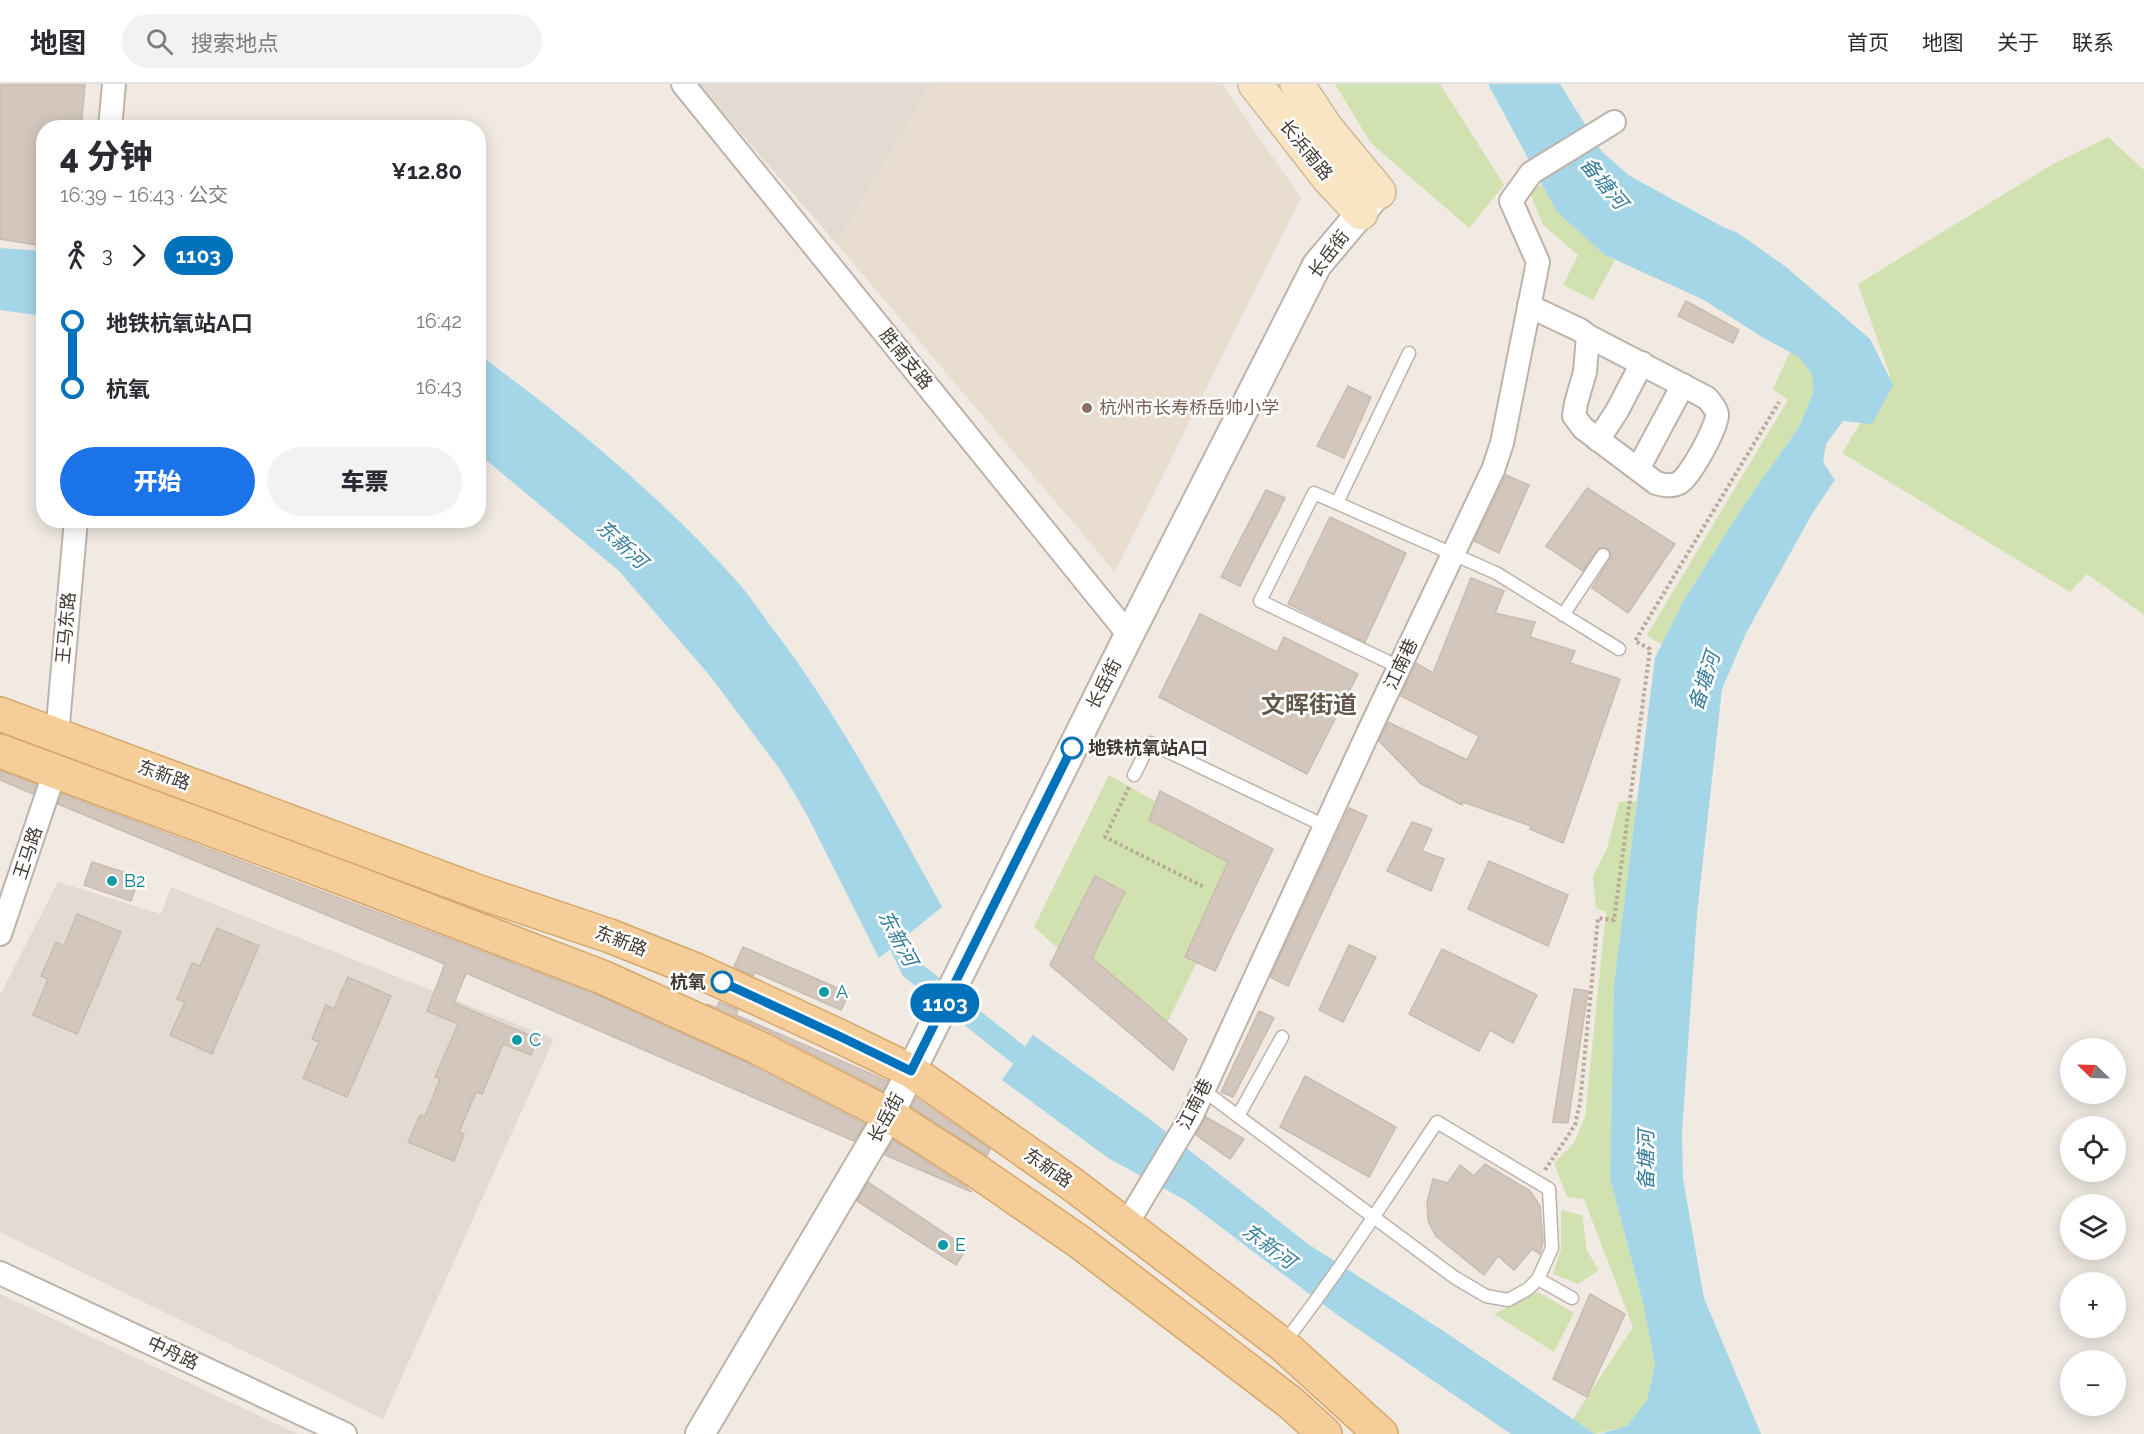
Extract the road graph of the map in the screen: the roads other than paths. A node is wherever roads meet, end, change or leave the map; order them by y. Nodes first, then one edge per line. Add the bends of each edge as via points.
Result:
1 (114, 84) edge
2 (683, 84) edge
3 (1255, 84) edge
4 (1297, 84) edge
5 (111, 120) edge
6 (1605, 127) dead end
7 (1370, 203) junction
8 (1529, 306) junction
9 (1588, 336) junction
10 (1408, 353) dead end
11 (1641, 363) junction
12 (1683, 385) junction
13 (1598, 440) junction
14 (1638, 469) junction
15 (1337, 503) junction
16 (75, 528) edge
17 (1454, 553) junction
18 (1604, 555) dead end
19 (1563, 615) junction
20 (1129, 635) junction
21 (1618, 649) dead end
22 (1399, 667) junction
23 (0, 714) edge
24 (57, 735) junction
25 (0, 751) edge
26 (55, 771) junction
27 (1134, 776) road end
28 (1325, 826) junction
29 (0, 934) edge
30 (1282, 1037) dead end
31 (911, 1071) junction
32 (1203, 1090) junction
33 (890, 1115) junction
34 (1238, 1116) junction
35 (1373, 1217) junction
36 (1125, 1225) junction
37 (0, 1273) edge
38 (1538, 1279) junction
39 (1572, 1298) dead end
40 (1283, 1345) junction
41 (345, 1434) edge
42 (700, 1434) edge
43 (1326, 1434) edge
44 (1381, 1434) edge

1 - 5 street
2 - 20 street, 胜南支路
3 - 7 main road, 长浜南路 via 1330,180
4 - 7 main road, 长浜南路
6 - 8 street, 江南巷 via 1531,173 1511,201 1538,262
7 - 20 street, 长岳街 via 1317,266
8 - 9 street
8 - 17 street, 江南巷 via 1502,443
9 - 11 street
9 - 13 street via 1585,372 1574,416
10 - 15 lane
11 - 12 street
11 - 13 street
12 - 14 street
12 - 14 street via 1707,398 1717,414 1700,455 1681,482 1669,486 1656,483
13 - 14 street
15 - 17 lane
15 - 22 lane via 1314,493 1260,601
16 - 24 street, 王马东路
17 - 19 lane via 1496,573
17 - 22 street, 江南巷
18 - 19 lane
19 - 21 lane
20 - 31 street, 长岳街
22 - 28 street, 江南巷
23 - 24 main road, 东新路
24 - 31 main road, 东新路 via 482,893 610,936 704,974
25 - 26 main road, 东新路
26 - 29 street, 王马路
26 - 33 main road, 东新路 via 602,977 757,1047
27 - 28 lane via 1150,743
28 - 32 street, 江南巷
30 - 34 lane
31 - 33 street, 长岳街
31 - 36 main road, 东新路
32 - 34 lane
32 - 36 street, 江南巷 via 1146,1195
33 - 42 street, 长岳街
33 - 43 main road, 东新路 via 1081,1243
34 - 35 lane
35 - 38 lane via 1486,1296 1508,1300
35 - 38 lane via 1437,1122 1549,1189 1552,1248
35 - 40 lane
36 - 40 main road, 东新路
37 - 41 street, 中舟路
38 - 39 lane
40 - 44 main road, 东新路

